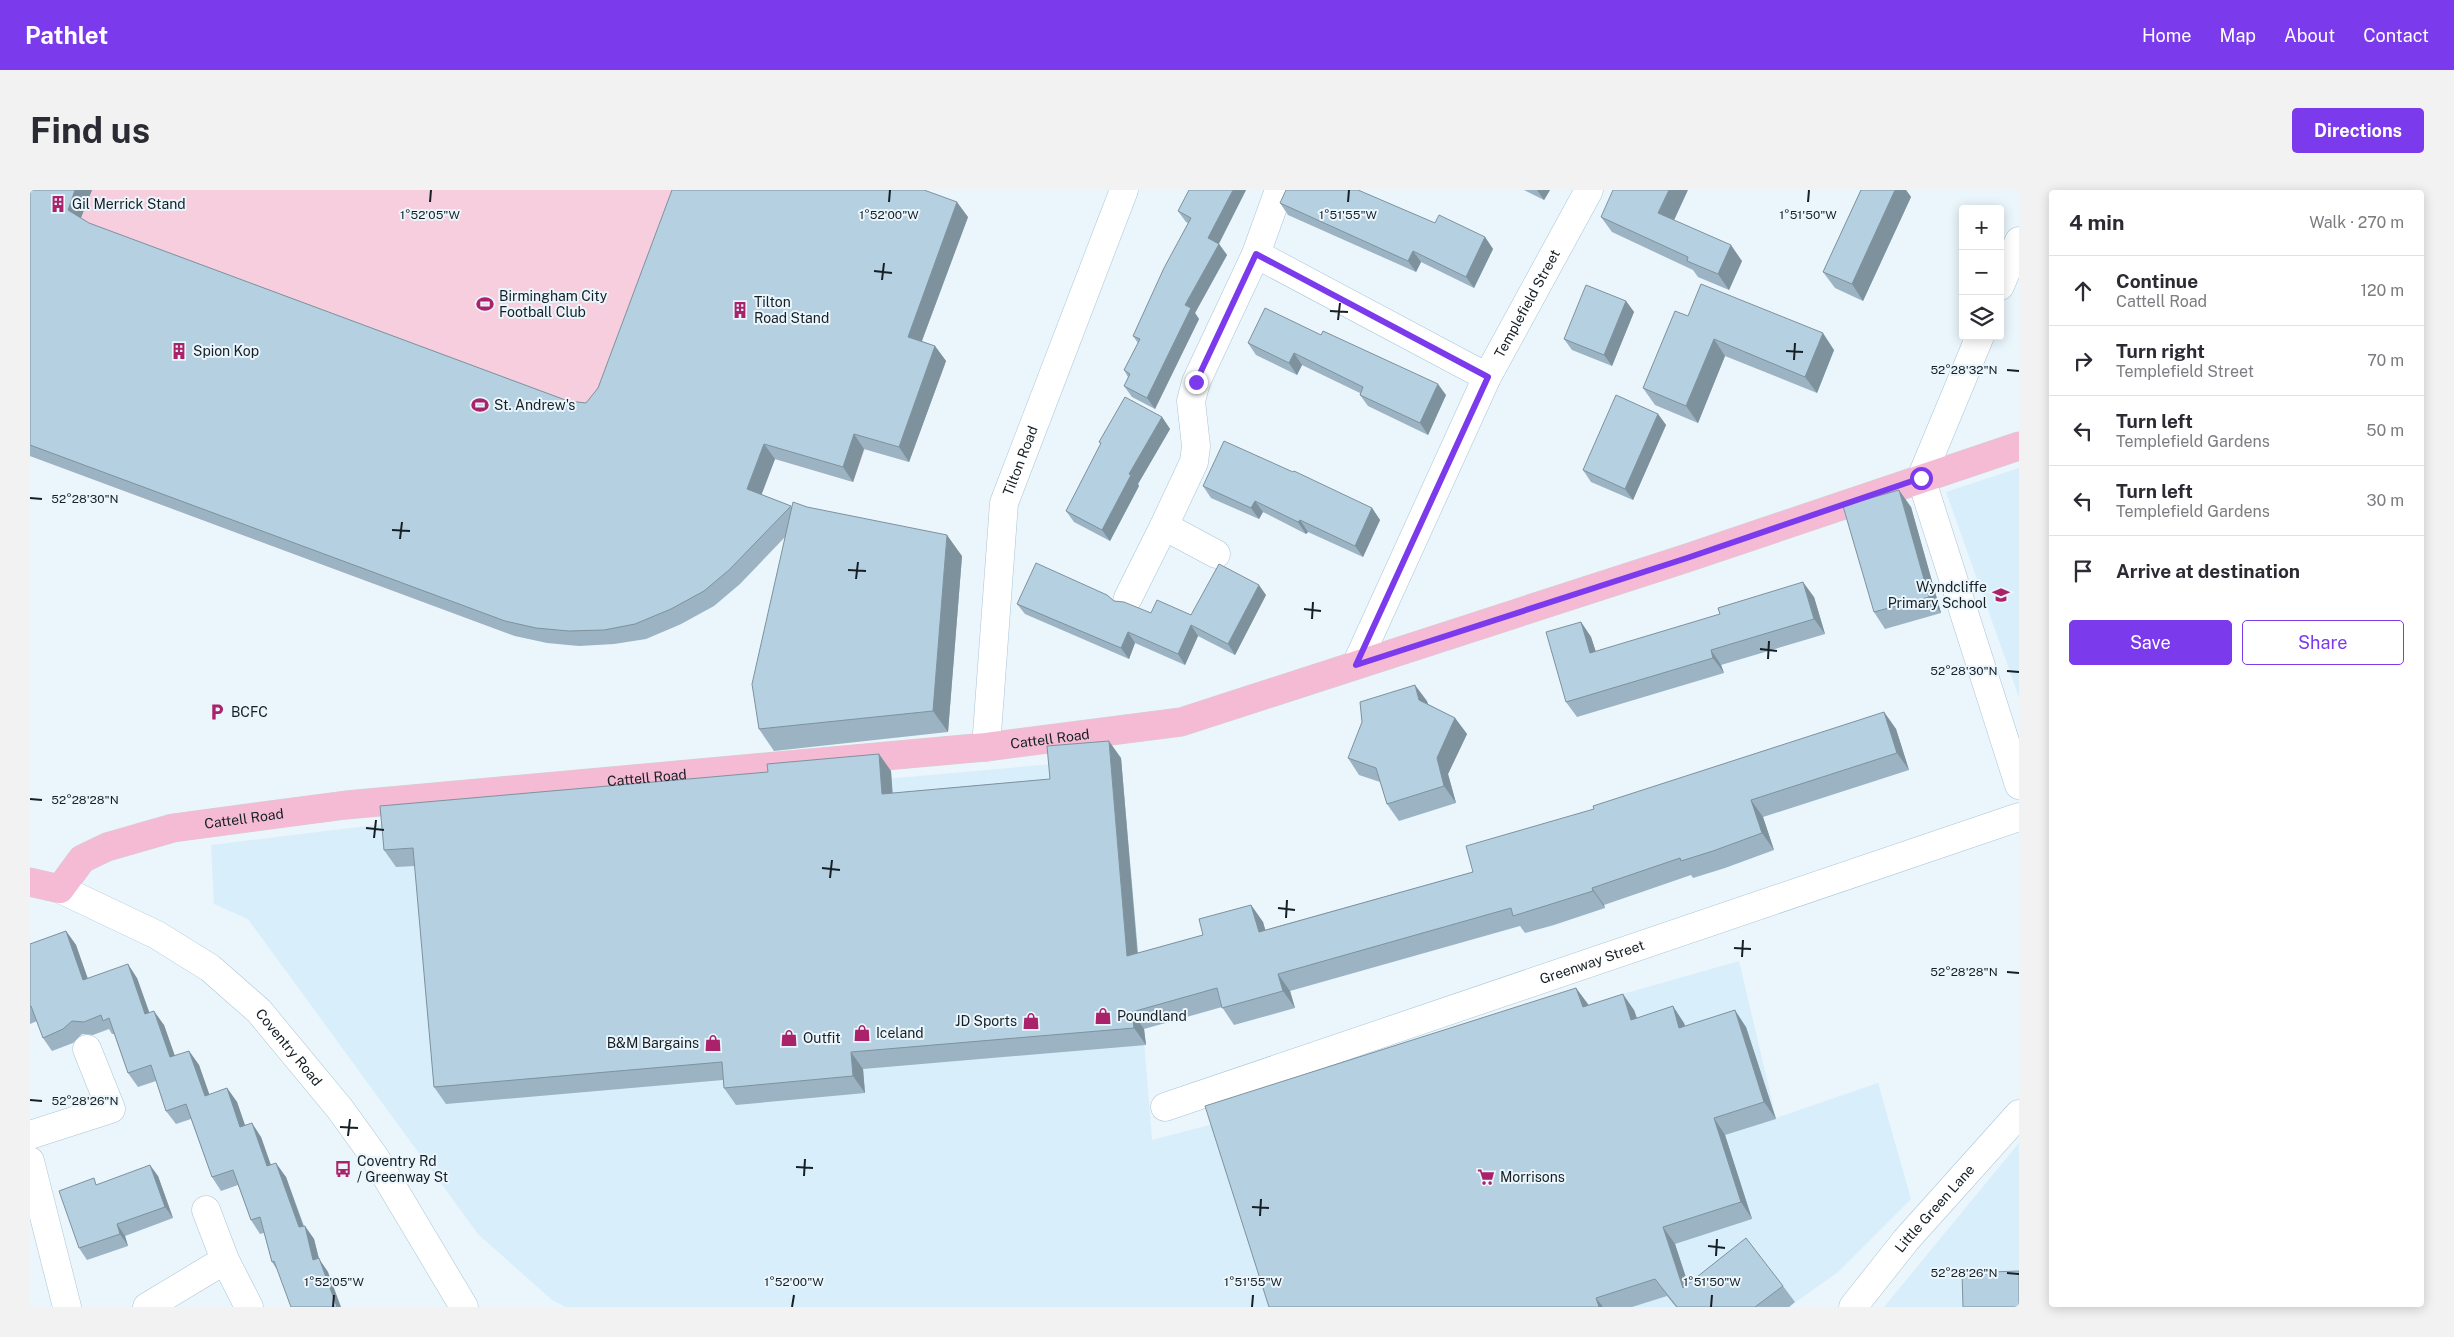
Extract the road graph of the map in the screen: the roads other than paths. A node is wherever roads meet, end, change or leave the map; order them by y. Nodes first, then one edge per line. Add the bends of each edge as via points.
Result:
1 (1124, 190) edge
2 (1280, 190) edge
3 (1589, 190) edge
4 (2019, 241) edge
5 (1256, 254) junction
6 (2004, 277) edge
7 (1978, 340) edge
8 (1488, 377) junction
9 (2019, 446) edge
10 (1921, 478) junction
11 (1164, 526) junction
12 (1216, 554) dead end
13 (1128, 598) dead end
14 (1356, 665) junction
15 (986, 747) junction
16 (2019, 785) edge
17 (2019, 817) edge
18 (30, 882) edge
19 (60, 889) junction
20 (87, 1049) dead end
21 (1165, 1107) dead end
22 (2019, 1114) edge
23 (30, 1134) edge
24 (30, 1161) edge
25 (206, 1210) dead end
26 (225, 1260) junction
27 (67, 1307) edge
28 (147, 1307) edge
29 (249, 1307) edge
30 (464, 1307) edge
31 (1854, 1307) edge

1 - 15 street, Tilton Road via 1004,503
2 - 5 street
3 - 8 street, Templefield Street
4 - 6 street
5 - 8 street
5 - 11 street via 1196,382 1191,401 1196,446 1194,462
7 - 10 street
8 - 14 street, Templefield Street
9 - 10 main road, Cattell Road
10 - 14 main road, Cattell Road
10 - 16 street
11 - 12 street
11 - 13 street
14 - 15 main road, Cattell Road via 1181,722
15 - 19 main road, Cattell Road via 355,804 173,828 107,847 82,859
17 - 21 street, Greenway Street
18 - 19 main road, Coventry Road
19 - 30 street, Coventry Road via 157,935 210,968 259,1011 340,1109 374,1156
20 - 23 street via 111,1109
22 - 31 street, Little Green Lane via 1906,1240
24 - 27 street
25 - 26 street
26 - 28 street
26 - 29 street

